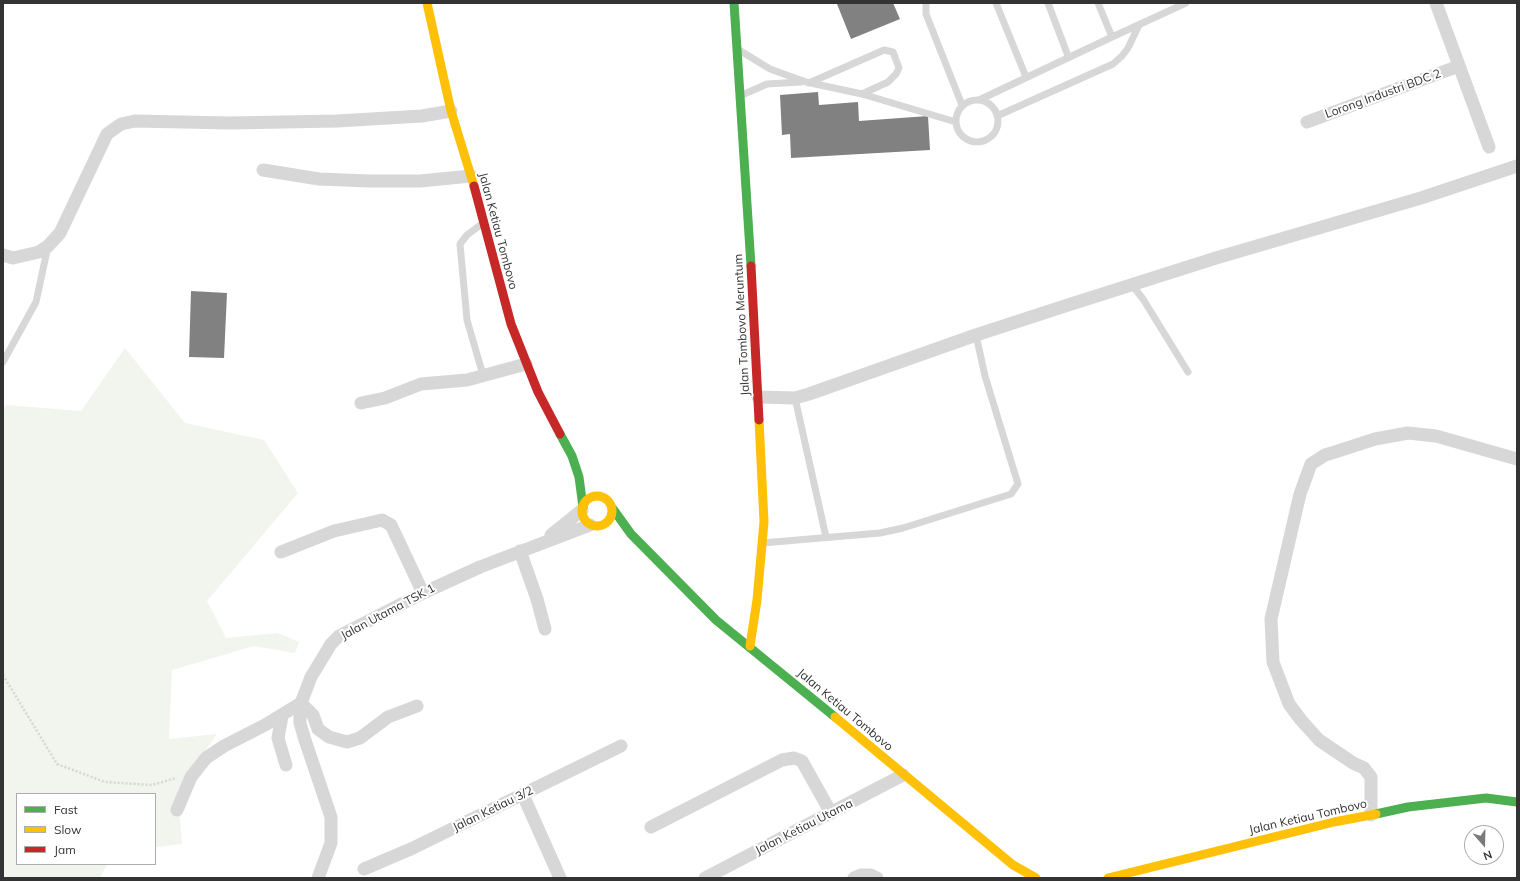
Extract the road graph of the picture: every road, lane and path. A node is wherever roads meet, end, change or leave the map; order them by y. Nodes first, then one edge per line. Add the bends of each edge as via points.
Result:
1 (427, 3) edge
2 (734, 3) edge
3 (926, 3) edge
4 (996, 3) edge
5 (1048, 3) edge
6 (1098, 3) edge
7 (1186, 3) edge
8 (1436, 3) edge
9 (1139, 25) junction
10 (1112, 38) junction
11 (737, 48) junction
12 (1068, 56) junction
13 (1459, 66) junction
14 (1026, 77) junction
15 (807, 82) junction
16 (862, 94) junction
17 (740, 96) junction
18 (979, 100) junction
19 (962, 105) junction
20 (451, 111) junction
21 (997, 116) junction
22 (956, 122) junction
23 (1307, 122) dead end
24 (1489, 147) dead end
25 (1517, 166) edge
26 (263, 170) dead end
27 (471, 176) junction
28 (483, 223) junction
29 (48, 246) junction
30 (3, 255) edge
31 (1132, 285) junction
32 (976, 335) junction
33 (3, 362) edge
34 (526, 364) junction
35 (1188, 372) dead end
36 (483, 375) junction
37 (758, 397) junction
38 (795, 398) junction
39 (361, 403) dead end
40 (572, 456) junction
41 (1517, 459) edge
42 (589, 474) dead end
43 (596, 485) dead end
44 (604, 497) junction
45 (582, 509) junction
46 (612, 509) junction
47 (595, 525) junction
48 (611, 532) dead end
49 (826, 537) junction
50 (621, 538) dead end
51 (762, 543) junction
52 (538, 544) junction
53 (646, 550) junction
54 (520, 551) junction
55 (281, 552) dead end
56 (423, 592) junction
57 (545, 629) dead end
58 (750, 646) junction
59 (3, 675) edge
60 (301, 702) junction
61 (416, 706) dead end
62 (282, 716) junction
63 (621, 746) dead end
64 (286, 765) dead end
65 (194, 773) junction
66 (904, 775) junction
67 (523, 795) junction
68 (1517, 802) edge
69 (177, 810) dead end
70 (831, 812) junction
71 (1371, 815) junction
72 (651, 827) dead end
73 (364, 869) dead end
74 (318, 878) edge
75 (560, 878) edge
76 (705, 878) edge
77 (854, 878) edge
78 (877, 878) edge
79 (1036, 878) edge
80 (1108, 878) edge

1 - 20 street, Jalan Ketiau Tombovo
2 - 11 street, Jalan Tombovo Meruntum
3 - 19 lane via 926,14
4 - 14 lane
5 - 12 lane
6 - 10 lane
7 - 9 lane
8 - 13 street
9 - 10 lane
9 - 21 lane via 1128,48 1113,64
10 - 12 lane
11 - 15 lane via 770,69
11 - 17 street, Jalan Tombovo Meruntum
12 - 14 lane
13 - 23 street, Lorong Industri BDC 2
13 - 24 street
14 - 18 lane
15 - 16 lane
15 - 16 lane via 884,50 893,52 899,68 896,74 888,82
15 - 17 lane via 767,84
16 - 22 lane
17 - 37 street, Jalan Tombovo Meruntum
18 - 19 lane via 970,100
18 - 21 lane via 991,105
19 - 22 lane via 957,113
20 - 27 street, Jalan Ketiau Tombovo
20 - 29 street via 422,116 337,120 230,123 134,121 121,124 107,134 60,233
21 - 22 lane via 998,124 994,132 980,142 964,137 958,131
25 - 31 street via 1421,198
26 - 27 street via 319,179 370,181 420,181
27 - 28 street, Jalan Ketiau Tombovo
28 - 34 street, Jalan Ketiau Tombovo via 511,324
28 - 36 lane via 467,234 460,244 467,320
29 - 30 street via 38,252 19,257
29 - 33 lane via 36,302
31 - 32 street
31 - 35 lane
32 - 38 street
32 - 49 lane via 985,376 1018,484 1011,494 904,528 859,536
34 - 36 street
34 - 40 street, Jalan Ketiau Tombovo
36 - 39 street via 467,380 421,384 385,398
37 - 38 street
37 - 51 street, Jalan Tombovo Meruntum via 764,522
38 - 49 lane
40 - 42 street, Jalan Ketiau Tombovo
40 - 45 street, Jalan Ketiau Tombovo via 579,478
41 - 71 street via 1436,436 1408,433 1345,448 1325,455 1311,464 1300,494 1271,619 1273,662 1289,704 1301,720 1319,740 1364,768 1371,777
43 - 44 street
44 - 45 street via 591,497
44 - 46 street
45 - 47 street via 584,519
45 - 52 street
46 - 47 street via 613,513 608,522
46 - 53 street, Jalan Ketiau Tombovo via 630,534
47 - 48 street
47 - 52 street
49 - 51 lane
50 - 53 street, Jalan Ketiau Tombovo
51 - 58 street, Jalan Tombovo Meruntum
52 - 54 street, Jalan Utama TSK 1
53 - 58 street, Jalan Ketiau Tombovo via 716,620
54 - 56 street, Jalan Utama TSK 1
54 - 57 street
55 - 56 street via 334,531 382,520 391,525
56 - 60 street, Jalan Utama TSK 1 via 339,636 311,677
58 - 66 street, Jalan Ketiau Tombovo
59 - 65 path via 58,764 105,782 152,785
60 - 61 street via 313,715 318,729 329,737 347,742 360,738 388,717
60 - 62 street
60 - 74 street, Jalan Utama TSK 1 via 300,723 331,817 331,843
62 - 64 street via 278,738
62 - 65 street via 214,752
63 - 67 street, Jalan Ketiau 3/2
65 - 69 street via 185,787
66 - 70 street, Jalan Ketiau Utama
66 - 79 street, Jalan Ketiau Tombovo via 1014,865
67 - 73 street, Jalan Ketiau 3/2
67 - 75 street
68 - 71 street, Jalan Ketiau Tombovo via 1486,798 1408,807
70 - 72 street via 802,762 794,758 782,760
70 - 76 street, Jalan Ketiau Utama
71 - 80 street, Jalan Ketiau Tombovo
77 - 78 street via 861,875

